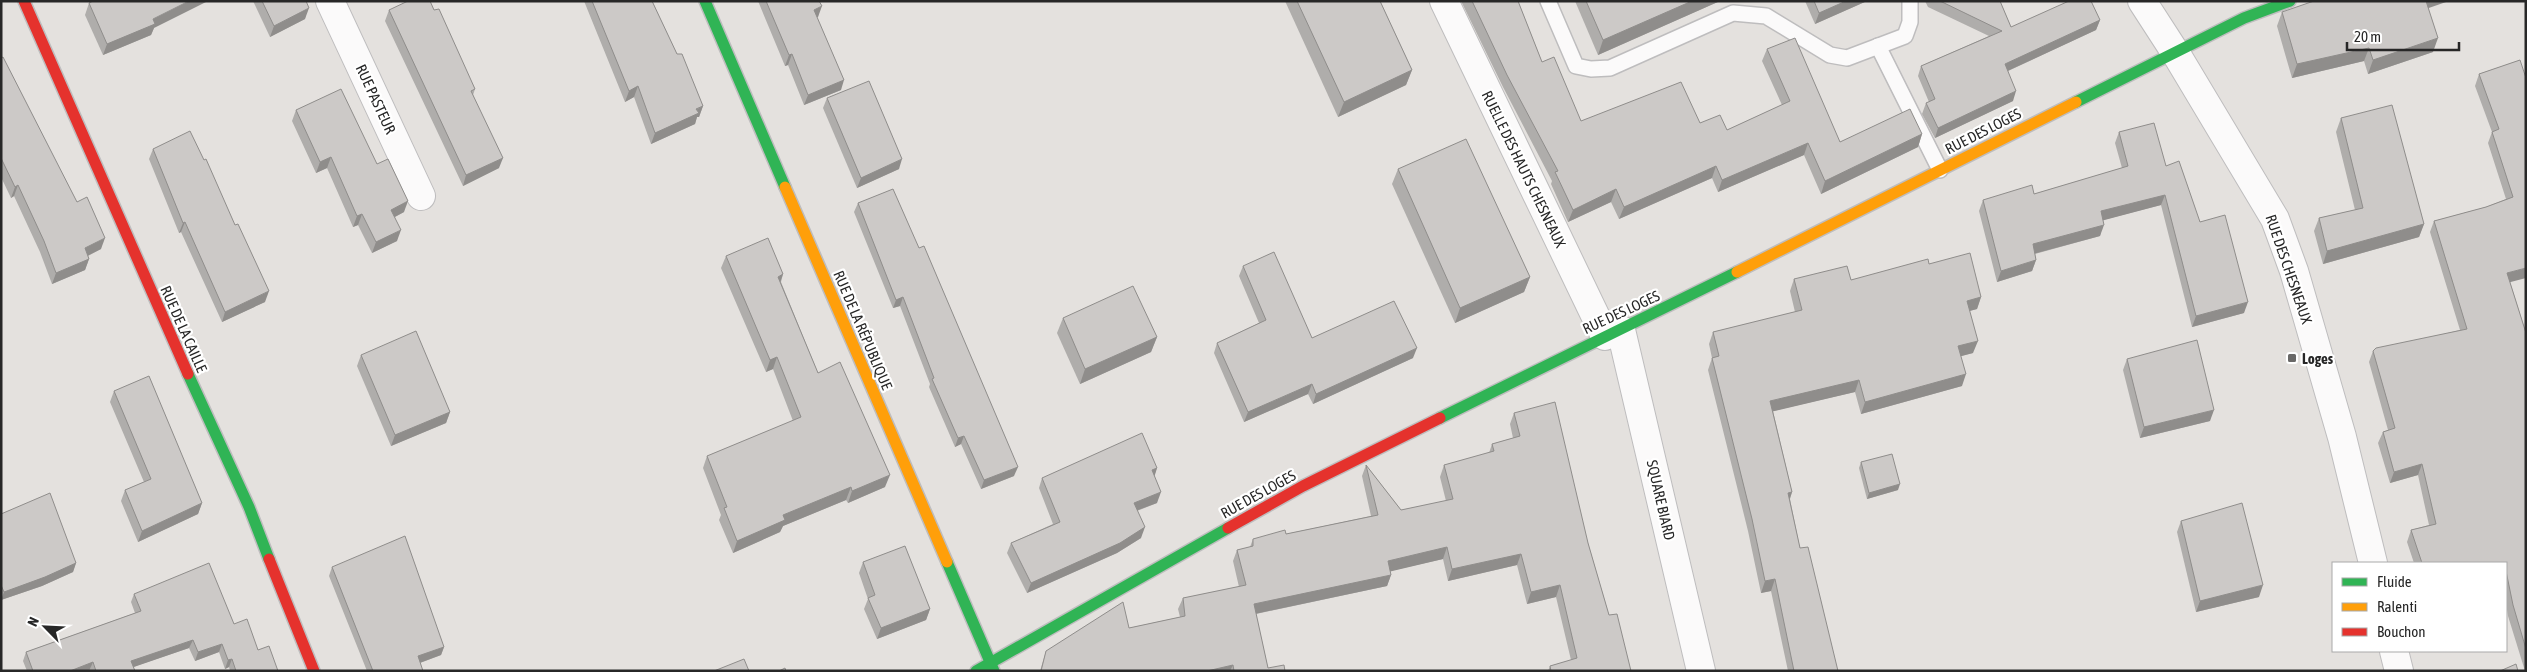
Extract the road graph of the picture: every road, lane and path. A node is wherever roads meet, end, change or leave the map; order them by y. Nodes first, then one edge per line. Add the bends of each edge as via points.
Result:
1 (24, 1) edge
2 (330, 1) edge
3 (705, 1) edge
4 (1444, 1) edge
5 (1548, 1) edge
6 (1910, 1) edge
7 (2142, 1) edge
8 (2290, 1) edge
9 (1729, 7) edge
10 (2243, 10) edge
11 (1878, 46) junction
12 (2175, 52) junction
13 (1940, 170) junction
14 (421, 196) dead end
15 (1613, 333) junction
16 (2373, 562) edge
17 (2394, 652) edge
18 (992, 666) edge
19 (314, 671) edge
20 (976, 671) edge
21 (1701, 671) edge
22 (2399, 671) edge

1 - 19 street, RUE DE LA CAILLE via 160,314 249,507
2 - 14 street, RUE PASTEUR
3 - 18 street, RUE DE LA RÉPUBLIQUE
4 - 15 street, RUELLE DES HAUTS CHESNEAUX
5 - 9 lane via 1576,66 1591,70 1610,68
6 - 11 lane via 1910,22 1904,36
7 - 12 street, RUE DES CHESNEAUX
8 - 10 street, RUE DES LOGES
9 - 11 lane via 1766,16 1830,55 1847,58
10 - 12 street, RUE DES LOGES
11 - 13 lane
12 - 13 street, RUE DES LOGES
12 - 16 street, RUE DES CHESNEAUX via 2274,219 2294,271 2340,428
13 - 15 street, RUE DES LOGES
15 - 18 street, RUE DES LOGES via 1303,486
15 - 21 street, SQUARE BIARD
17 - 22 street
18 - 20 street, RUE DES LOGES

